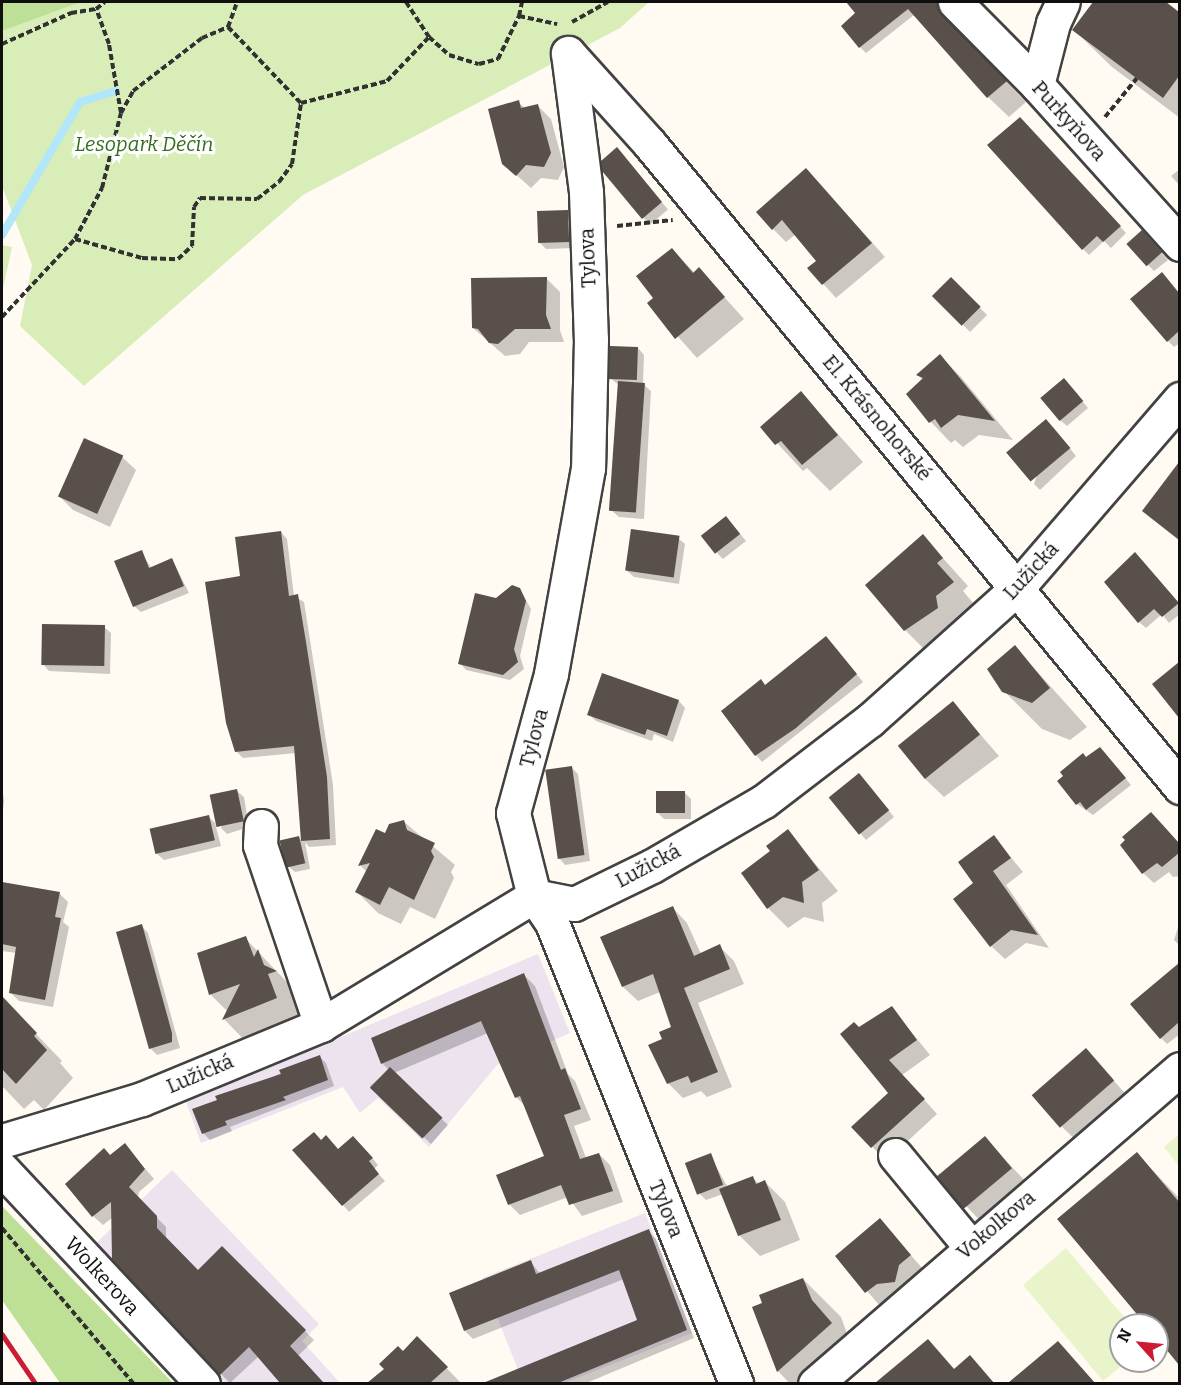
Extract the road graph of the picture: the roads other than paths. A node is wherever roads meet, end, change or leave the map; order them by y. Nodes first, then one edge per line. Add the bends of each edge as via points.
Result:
1 (955, 2) edge
2 (1063, 2) edge
3 (568, 53) joint
4 (1037, 85) junction
5 (1179, 244) edge
6 (1179, 399) edge
7 (1017, 588) junction
8 (1179, 787) edge
9 (261, 826) dead end
10 (534, 896) junction
11 (321, 1025) junction
12 (1179, 1069) edge
13 (2, 1141) edge
14 (895, 1155) dead end
15 (2, 1170) edge
16 (970, 1246) junction
17 (203, 1383) edge
18 (736, 1383) edge
19 (815, 1383) edge

1 - 4 street, Purkyňova
2 - 4 street via 1053,22
3 - 7 street, El. Krásnohorské via 709,216
3 - 10 street, Tylova via 587,229 591,332 588,468 551,674 513,813
4 - 5 street, Purkyňova
6 - 7 street, Lužická
7 - 8 street, El. Krásnohorské
7 - 10 street, Lužická via 870,720 764,801 652,866 574,904
9 - 11 street via 260,845
10 - 11 street, Lužická
10 - 18 street, Tylova via 552,923
11 - 13 street, Lužická via 142,1099
12 - 16 street, Vokolkova
14 - 16 street
15 - 17 street, Wolkerova
16 - 19 street, Vokolkova

